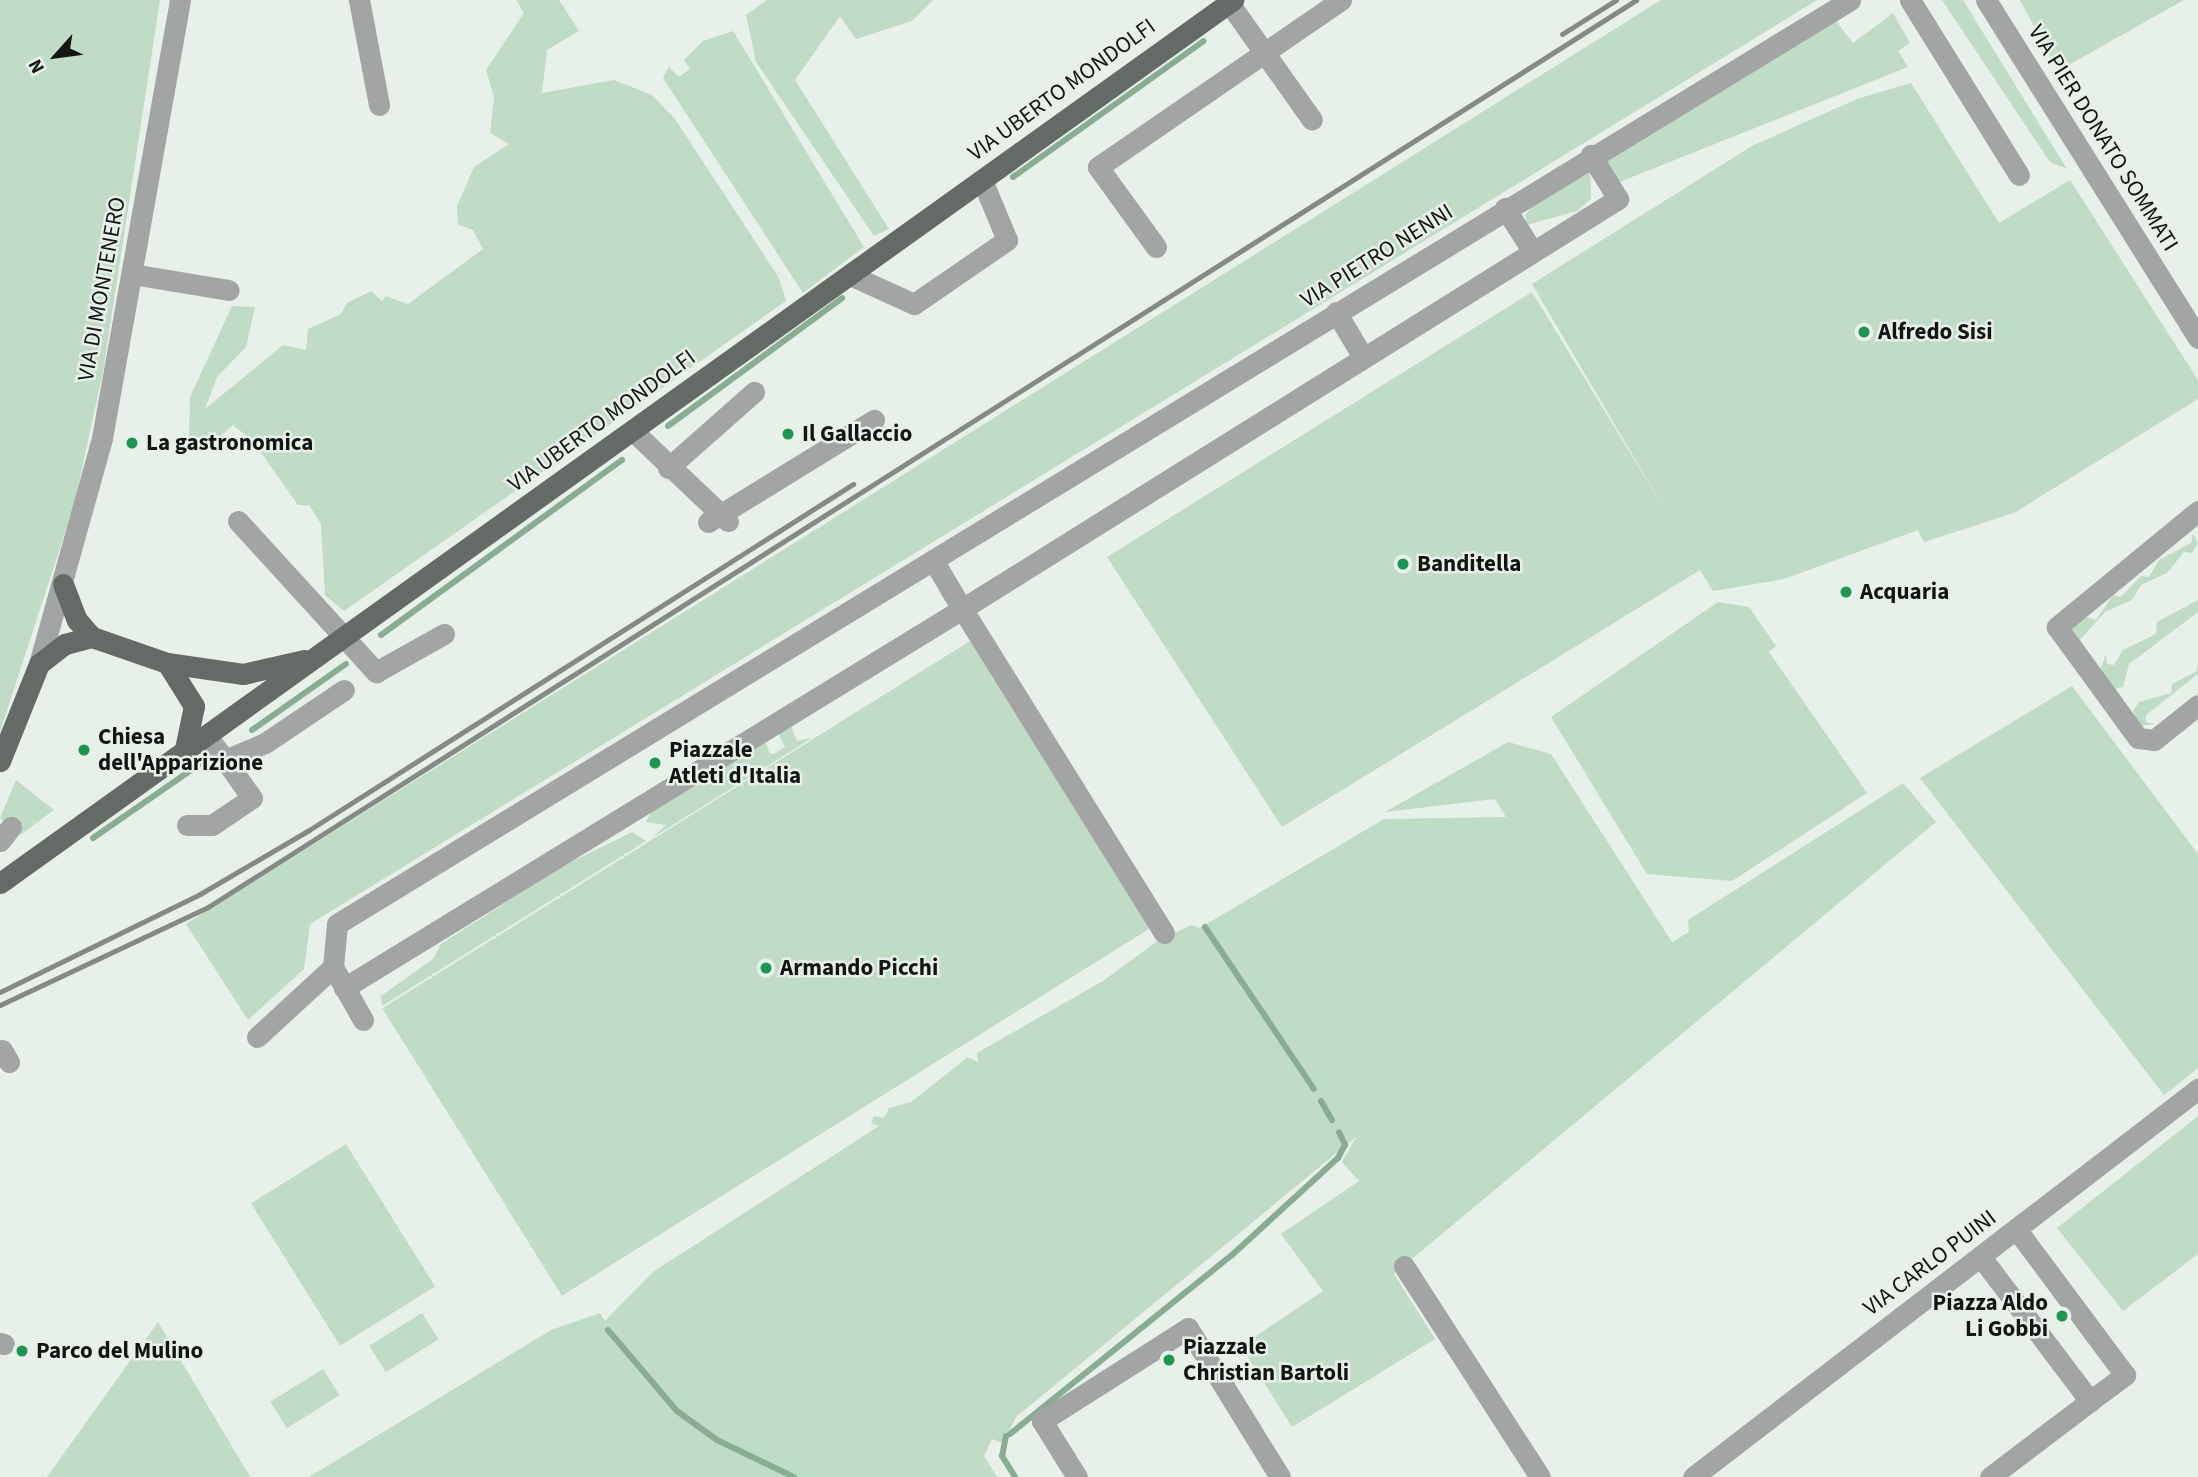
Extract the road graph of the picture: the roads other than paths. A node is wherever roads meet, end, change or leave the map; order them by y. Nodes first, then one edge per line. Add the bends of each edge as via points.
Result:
1 (180, 0) edge
2 (359, 0) edge
3 (1341, 0) edge
4 (1850, 0) edge
5 (1910, 0) edge
6 (1986, 0) edge
7 (1225, 3) edge
8 (1265, 53) junction
9 (379, 105) dead end
10 (1312, 120) dead end
11 (1591, 155) junction
12 (2019, 175) dead end
13 (982, 180) junction
14 (1505, 208) junction
15 (1156, 247) dead end
16 (1532, 252) junction
17 (132, 274) junction
18 (850, 275) junction
19 (229, 290) dead end
20 (1336, 312) junction
21 (2198, 338) edge
22 (1363, 357) junction
23 (754, 392) dead end
24 (874, 420) dead end
25 (633, 431) junction
26 (657, 465) junction
27 (2198, 511) edge
28 (238, 521) dead end
29 (933, 560) junction
30 (62, 584) junction
31 (962, 609) junction
32 (444, 634) dead end
33 (92, 637) junction
34 (344, 638) junction
35 (319, 655) junction
36 (167, 663) junction
37 (39, 664) junction
38 (344, 690) dead end
39 (2198, 705) edge
40 (208, 738) junction
41 (184, 754) junction
42 (225, 760) junction
43 (0, 761) edge
44 (187, 825) dead end
45 (0, 883) edge
46 (1164, 933) dead end
47 (334, 967) junction
48 (344, 988) junction
49 (363, 1020) dead end
50 (257, 1037) dead end
51 (2198, 1089) edge
52 (2017, 1230) junction
53 (1981, 1257) junction
54 (1414, 1270) dead end
55 (2090, 1401) junction
56 (1077, 1477) edge
57 (1280, 1477) edge
58 (1540, 1477) edge
59 (1693, 1477) edge
60 (1990, 1477) edge

1 - 17 street, VIA DI MONTENERO
2 - 9 street
3 - 8 street
4 - 11 street, VIA PIETRO NENNI
5 - 12 street
6 - 21 street, VIA PIER DONATO SOMMATI
7 - 8 street
7 - 13 main road, VIA UBERTO MONDOLFI
8 - 10 street
8 - 15 street via 1098,167
11 - 14 street, VIA PIETRO NENNI
11 - 16 street via 1618,199
13 - 18 main road, VIA UBERTO MONDOLFI
13 - 18 street via 1007,240 914,304
14 - 16 street
14 - 20 street, VIA PIETRO NENNI
16 - 22 street
17 - 19 street
17 - 30 street, VIA DI MONTENERO via 102,438
18 - 25 main road, VIA UBERTO MONDOLFI
20 - 22 street
20 - 29 street, VIA PIETRO NENNI
22 - 31 street
23 - 26 street
24 - 26 street via 719,519
25 - 26 street
25 - 34 main road, VIA UBERTO MONDOLFI
27 - 39 street via 2057,626 2138,738 2154,740
28 - 34 street
29 - 31 street
29 - 47 street, VIA PIETRO NENNI via 337,924
30 - 33 main road via 77,620
30 - 37 street, VIA DI MONTENERO
31 - 46 street
31 - 48 street
32 - 34 street via 376,672
33 - 36 main road
33 - 37 main road via 65,644
34 - 35 main road, VIA UBERTO MONDOLFI
35 - 36 main road via 249,674
35 - 40 main road, VIA UBERTO MONDOLFI
36 - 41 main road via 194,706
37 - 43 main road, VIA DI MONTENERO
38 - 42 street via 265,743
40 - 41 main road, VIA UBERTO MONDOLFI
40 - 42 street
41 - 45 main road, VIA UBERTO MONDOLFI
42 - 44 street via 252,798 212,825
47 - 48 street
47 - 50 street
48 - 49 street
51 - 52 street, VIA CARLO PUINI via 2032,1205
52 - 53 street, VIA CARLO PUINI
52 - 55 street via 2125,1374
53 - 55 street
53 - 59 street, VIA CARLO PUINI
54 - 58 street
55 - 60 street
56 - 57 street via 1042,1421 1188,1328

